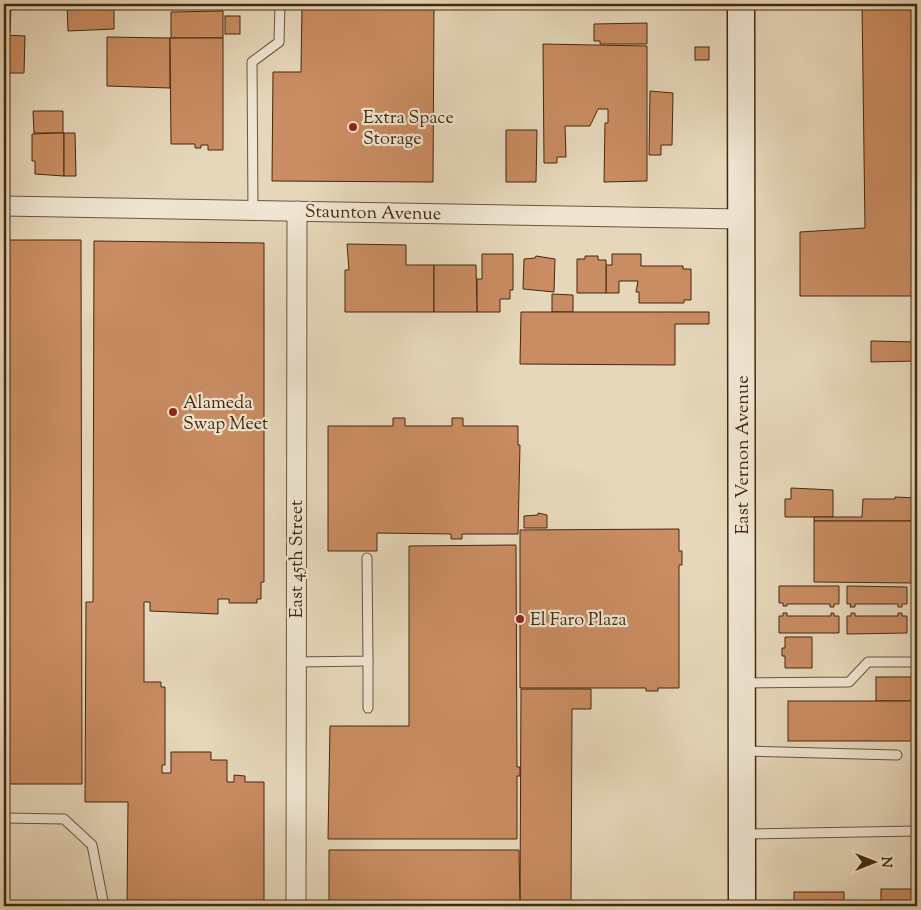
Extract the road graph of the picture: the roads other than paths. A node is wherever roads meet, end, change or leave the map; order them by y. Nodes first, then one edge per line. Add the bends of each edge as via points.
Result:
1 (280, 4) edge
2 (741, 4) edge
3 (4, 206) edge
4 (253, 210) junction
5 (297, 211) junction
6 (742, 219) junction
7 (367, 558) dead end
8 (296, 662) junction
9 (368, 662) junction
10 (917, 662) edge
11 (742, 683) junction
12 (368, 708) dead end
13 (742, 751) junction
14 (897, 755) dead end
15 (4, 818) edge
16 (917, 831) edge
17 (742, 834) junction
18 (104, 906) edge
19 (296, 906) edge
20 (742, 906) edge

1 - 4 lane via 279,42 252,62
2 - 6 main road, East Vernon Avenue
3 - 4 street, Staunton Avenue
4 - 5 street, Staunton Avenue
5 - 6 street, Staunton Avenue
5 - 8 street, East 45th Street
6 - 11 main road, East Vernon Avenue
7 - 9 lane
8 - 9 lane
8 - 19 street, East 45th Street
9 - 12 lane
10 - 11 lane via 868,662 849,682
11 - 13 main road, East Vernon Avenue
13 - 14 lane
13 - 17 main road, East Vernon Avenue
15 - 18 lane via 64,819 92,845
16 - 17 lane
17 - 20 main road, East Vernon Avenue

